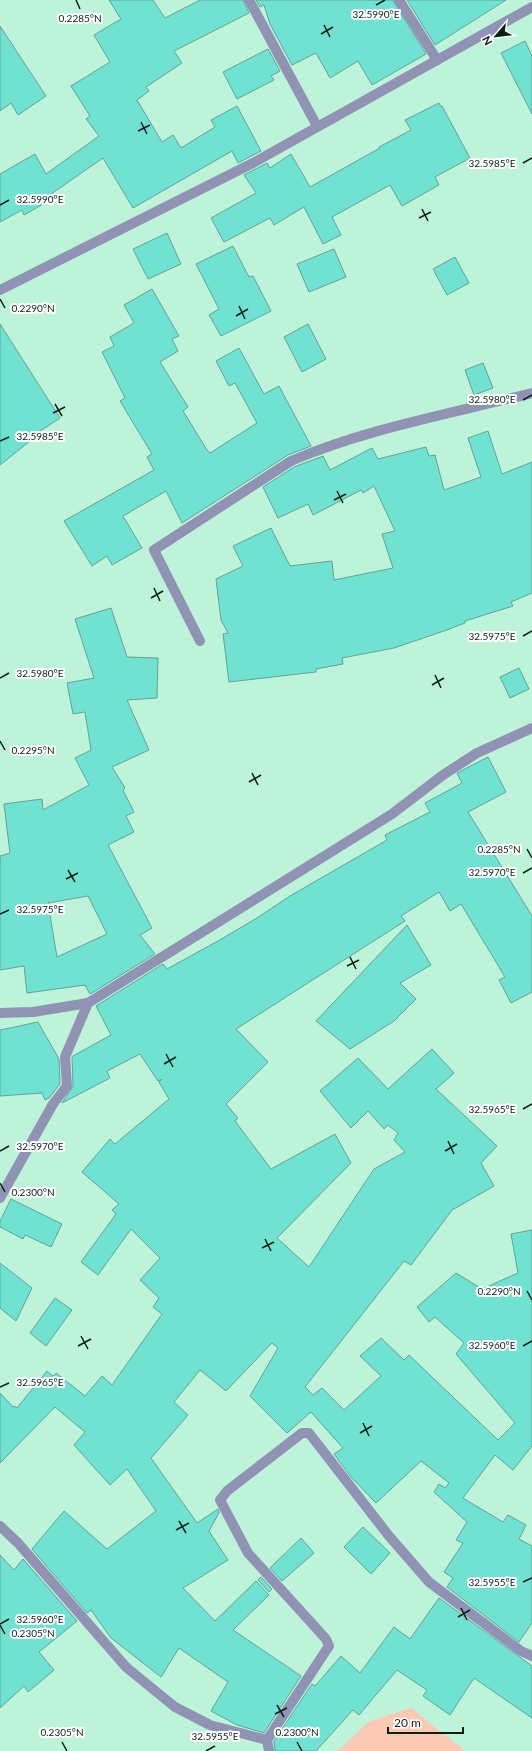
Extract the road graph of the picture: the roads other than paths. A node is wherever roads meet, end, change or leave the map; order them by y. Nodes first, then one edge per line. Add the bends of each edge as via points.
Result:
1 (249, 0) edge
2 (399, 0) edge
3 (532, 7) edge
4 (437, 60) junction
5 (317, 126) junction
6 (0, 290) edge
7 (532, 393) edge
8 (200, 641) dead end
9 (532, 728) edge
10 (88, 1003) junction
11 (0, 1013) edge
12 (0, 1198) edge
13 (0, 1526) edge
14 (532, 1656) edge
15 (267, 1740) junction
16 (269, 1751) edge

1 - 5 street
2 - 4 street
3 - 4 street
4 - 5 street
5 - 6 street via 253,163
7 - 8 street via 355,438 310,453 291,461 154,550
9 - 10 street via 477,753 392,814
10 - 11 street via 33,1012
10 - 12 street via 65,1057 67,1086
13 - 15 street via 18,1543 126,1667 175,1707 210,1725
14 - 15 street via 521,1651 429,1582 389,1536 309,1433 302,1433 227,1491 220,1500 248,1553 326,1639 329,1646
15 - 16 street

